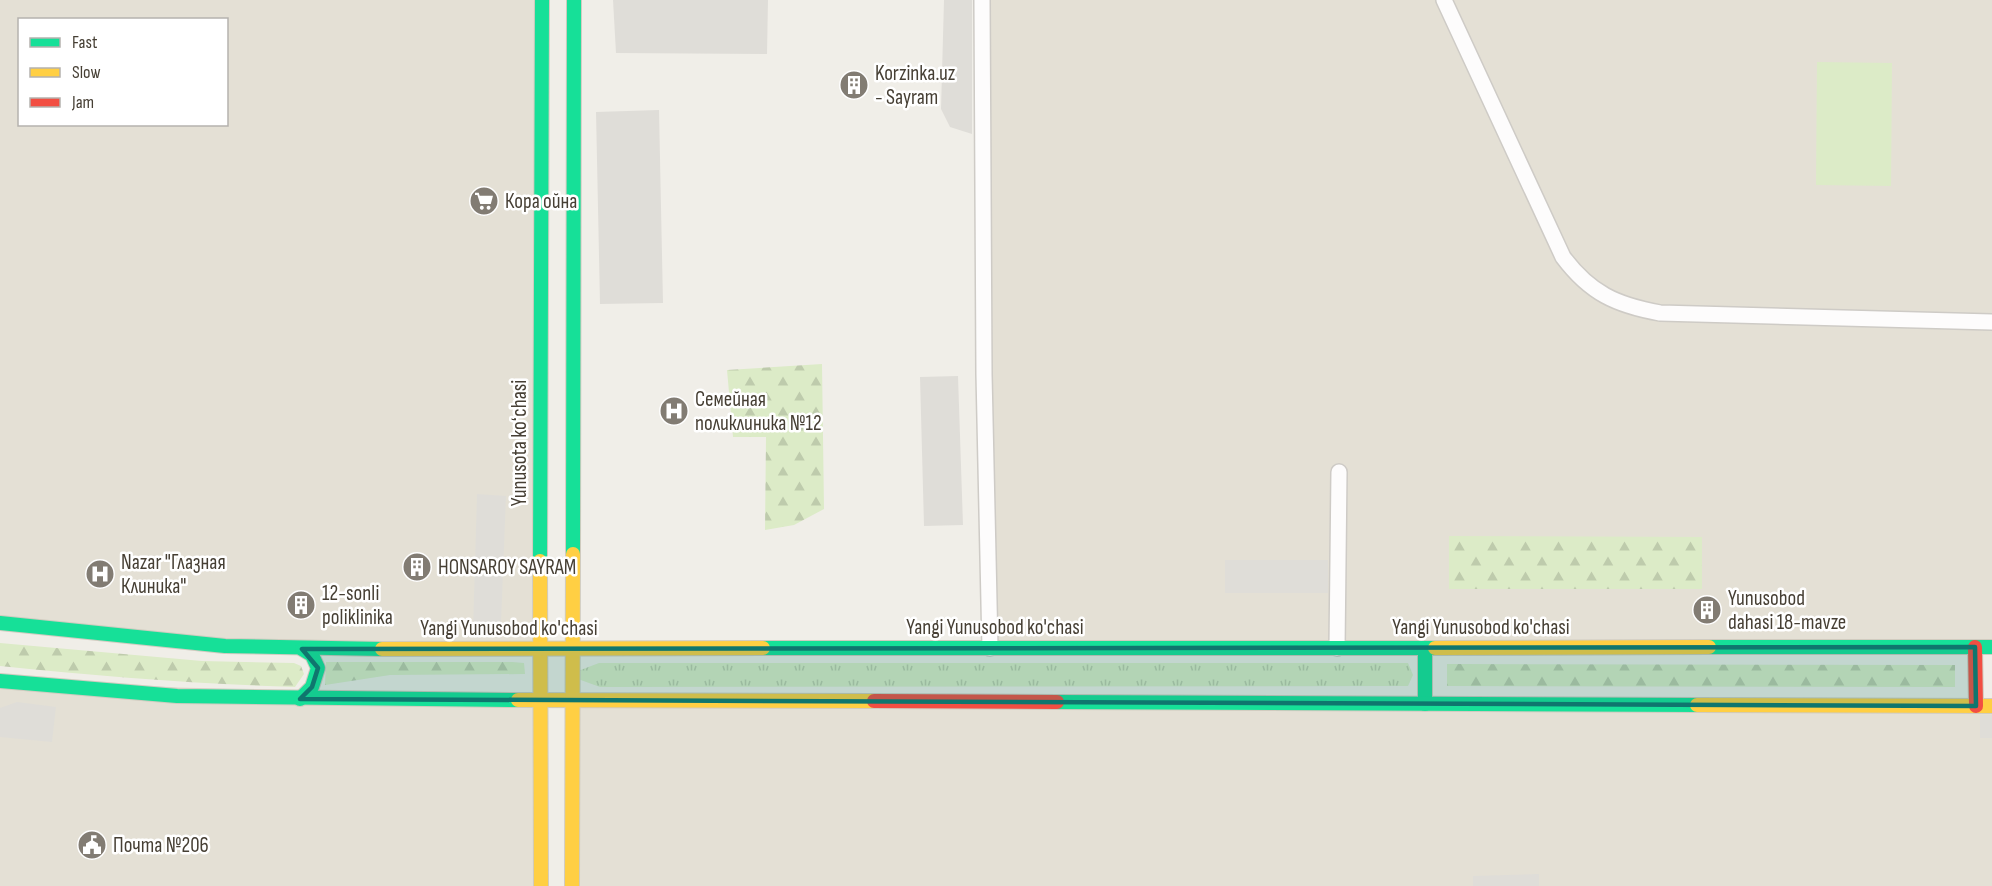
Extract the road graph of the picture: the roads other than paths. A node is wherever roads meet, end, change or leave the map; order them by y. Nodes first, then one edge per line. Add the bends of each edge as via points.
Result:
1 (542, 0) edge
2 (574, 0) edge
3 (982, 0) edge
4 (1444, 0) edge
5 (1992, 322) edge
6 (1339, 472) dead end
7 (0, 623) edge
8 (1975, 647) junction
9 (1992, 647) edge
10 (990, 648) junction
11 (1337, 648) junction
12 (1425, 648) junction
13 (302, 649) junction
14 (541, 649) junction
15 (573, 649) junction
16 (0, 681) edge
17 (300, 699) junction
18 (540, 700) junction
19 (573, 701) junction
20 (1425, 704) junction
21 (1976, 706) junction
22 (1992, 706) edge
23 (541, 886) edge
24 (572, 886) edge

1 - 14 main road, Yunusota koʻchasi
2 - 15 main road
3 - 10 street
4 - 5 street via 1563,256 1578,277 1595,291 1632,308 1660,313
6 - 11 street
7 - 13 main road, Yangi Yunusobod ko'chasi via 225,646
8 - 9 main road, Yangi Yunusobod ko'chasi
8 - 12 main road, Yangi Yunusobod ko'chasi
8 - 21 main road
10 - 11 main road, Yangi Yunusobod ko'chasi
10 - 15 main road, Yangi Yunusobod ko'chasi
11 - 12 main road, Yangi Yunusobod ko'chasi
12 - 20 main road
13 - 14 main road, Yangi Yunusobod ko'chasi
13 - 17 main road via 312,655 318,668 312,687
14 - 15 main road, Yangi Yunusobod ko'chasi
14 - 18 main road, Yunusota koʻchasi
15 - 19 main road
16 - 17 main road via 177,696
17 - 18 main road
18 - 19 main road
18 - 23 main road, Yunusota koʻchasi
19 - 20 main road
19 - 24 main road
20 - 21 main road
21 - 22 main road

